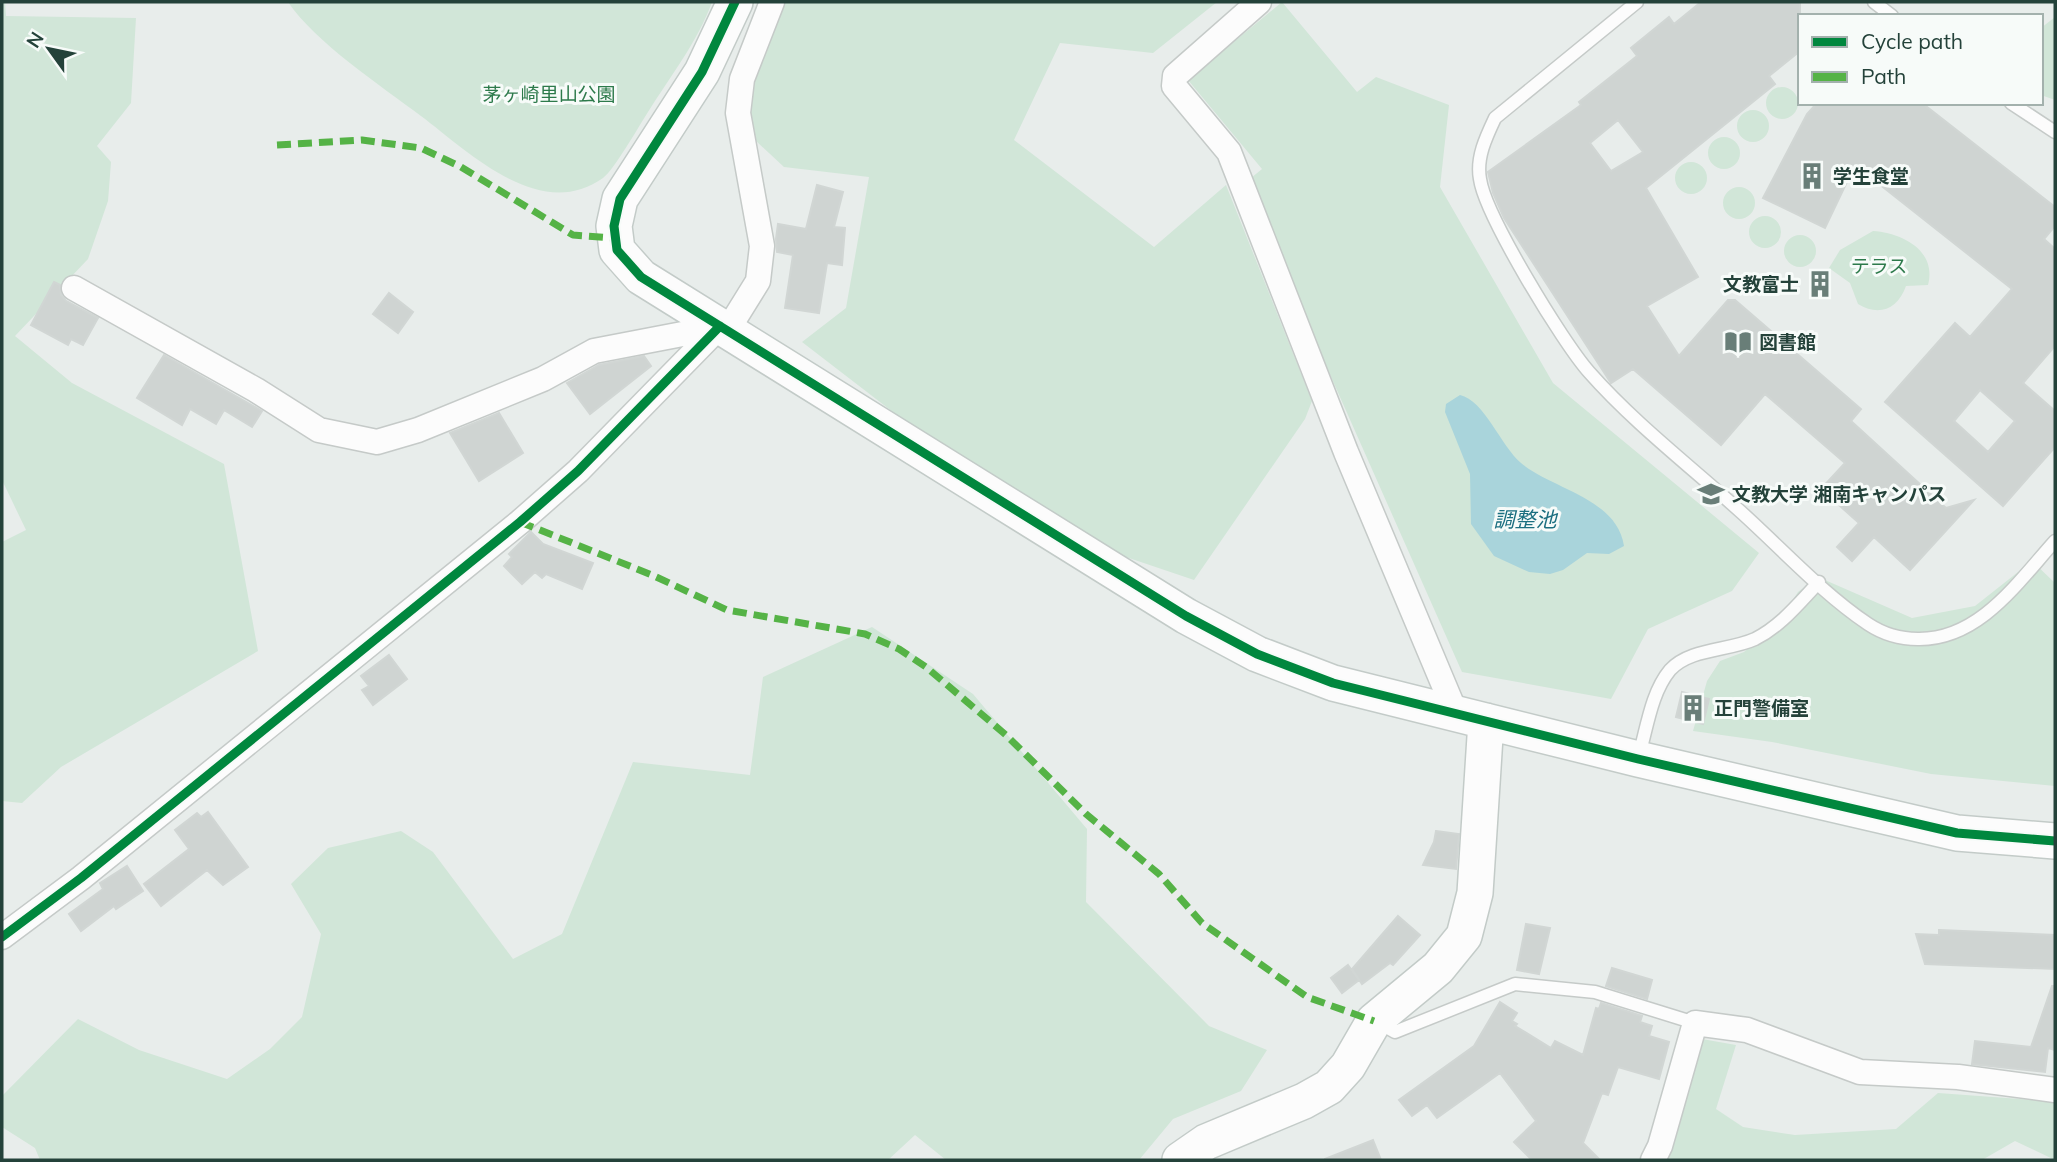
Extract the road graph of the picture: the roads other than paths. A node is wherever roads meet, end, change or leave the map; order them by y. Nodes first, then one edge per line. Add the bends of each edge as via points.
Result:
1 (735, 2) edge
2 (772, 2) edge
3 (1259, 2) edge
4 (1637, 2) edge
5 (1874, 2) edge
6 (1889, 14) edge
7 (2014, 105) edge
8 (2055, 132) edge
9 (74, 288) dead end
10 (724, 329) junction
11 (2055, 541) edge
12 (1819, 582) junction
13 (1471, 717) junction
14 (1638, 759) junction
15 (2055, 841) edge
16 (2, 937) edge
17 (1374, 1021) junction
18 (1695, 1023) junction
19 (2055, 1090) edge
20 (1180, 1160) edge
21 (1653, 1160) edge

1 - 10 street via 702,72 620,200 614,226 617,250 640,277
2 - 10 street via 742,79 738,113 762,246 758,281
3 - 13 street via 1175,76 1174,86 1228,152 1346,452
4 - 12 lane via 1495,118 1484,142 1482,187 1553,321 1588,371
5 - 6 lane
7 - 8 lane
9 - 10 street via 319,430 377,442 531,384 594,351
10 - 13 street via 1186,616 1257,654 1333,683
10 - 16 street via 520,522
11 - 12 lane via 1980,620 1949,635 1918,640 1890,636 1868,624
12 - 14 lane via 1776,627 1752,640 1690,657 1672,668 1659,687
13 - 14 street
13 - 17 street via 1475,893 1464,936 1438,968
14 - 15 street via 1957,833
17 - 18 lane via 1395,1032 1515,984 1595,992
17 - 20 street via 1348,1066 1329,1087 1206,1142
18 - 19 street via 1747,1030 1860,1072 1958,1077
18 - 21 street

